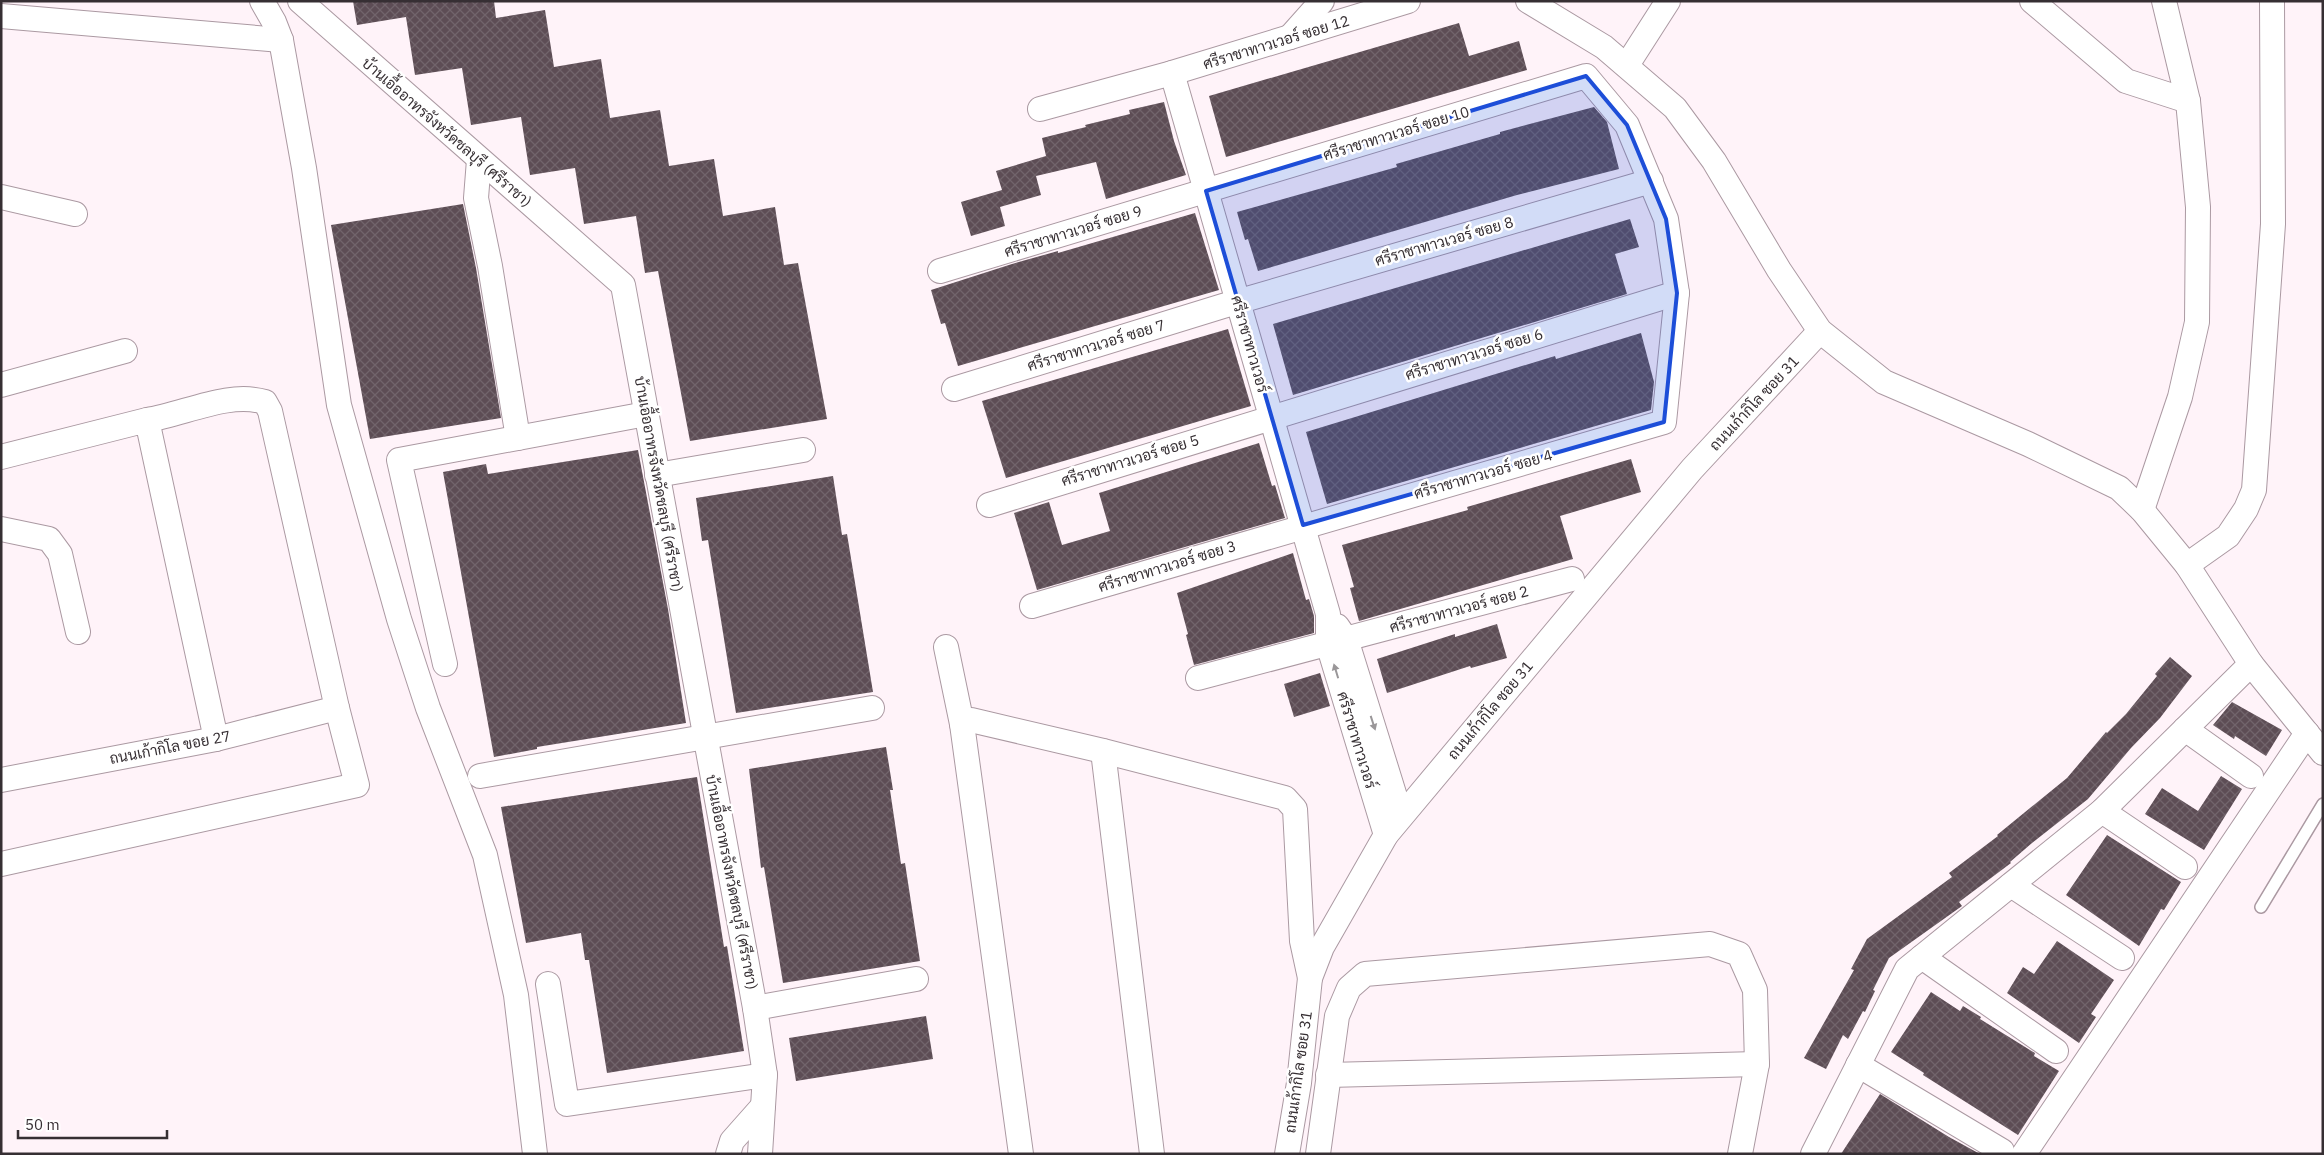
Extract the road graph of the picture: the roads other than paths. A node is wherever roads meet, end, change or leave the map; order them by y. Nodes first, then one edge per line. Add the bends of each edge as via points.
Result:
1 (262, 1) edge
2 (300, 1) edge
3 (1322, 1) edge
4 (1408, 1) edge
5 (1528, 1) edge
6 (1668, 1) edge
7 (2032, 1) edge
8 (2164, 1) edge
9 (2272, 1) edge
10 (1, 16) edge
11 (1289, 38) junction
12 (281, 40) junction
13 (1627, 65) junction
14 (1172, 73) junction
15 (2188, 101) junction
16 (1040, 109) dead end
17 (479, 160) junction
18 (1651, 181) junction
19 (1206, 191) junction
20 (1, 196) edge
21 (75, 214) dead end
22 (940, 271) dead end
23 (1677, 293) junction
24 (1238, 302) junction
25 (1820, 331) junction
26 (125, 351) dead end
27 (1, 384) edge
28 (954, 389) dead end
29 (646, 414) junction
30 (1271, 416) junction
31 (147, 420) junction
32 (518, 438) junction
33 (803, 450) dead end
34 (1, 457) edge
35 (657, 475) junction
36 (989, 505) dead end
37 (2142, 510) junction
38 (1303, 526) junction
39 (1, 530) edge
40 (2187, 565) junction
41 (1572, 579) dead end
42 (1032, 606) dead end
43 (78, 632) dead end
44 (1337, 641) junction
45 (946, 647) dead end
46 (445, 664) dead end
47 (2252, 664) junction
48 (1198, 678) dead end
49 (337, 708) junction
50 (872, 708) dead end
51 (962, 724) junction
52 (2186, 729) junction
53 (2307, 733) junction
54 (704, 736) junction
55 (216, 739) junction
56 (1103, 751) junction
57 (2323, 754) edge
58 (480, 776) dead end
59 (2251, 776) dead end
60 (1, 780) edge
61 (2323, 804) edge
62 (2102, 811) junction
63 (1401, 816) junction
64 (1386, 835) junction
65 (1, 864) edge
66 (2186, 867) dead end
67 (2011, 885) junction
68 (2261, 907) dead end
69 (1922, 957) junction
70 (2122, 958) dead end
71 (1310, 978) junction
72 (916, 979) dead end
73 (548, 984) dead end
74 (755, 1008) junction
75 (2056, 1051) dead end
76 (1757, 1064) junction
77 (1858, 1065) junction
78 (765, 1075) junction
79 (1328, 1075) junction
80 (763, 1106) junction
81 (2013, 1152) edge
82 (535, 1154) edge
83 (728, 1154) edge
84 (760, 1154) edge
85 (1021, 1154) edge
86 (1152, 1154) edge
87 (1287, 1154) edge
88 (1318, 1154) edge
89 (1740, 1154) edge
90 (1813, 1154) edge

1 - 12 street
2 - 17 street, บ้านเอื้ออาทรจังหวัดชลบุรี (ศรีราชา)
3 - 11 street
4 - 11 street, ศรีราชาทาวเวอร์ ซอย 12
5 - 13 street via 1604,47
6 - 13 street
7 - 15 street via 2126,81
8 - 15 street
9 - 40 street via 2274,224 2254,490 2228,536
10 - 12 street
11 - 14 street, ศรีราชาทาวเวอร์ ซอย 12
12 - 82 street via 304,168 339,405 402,628 428,708 485,855 516,995
13 - 25 street via 1675,108 1714,161 1779,270
14 - 16 street, ศรีราชาทาวเวอร์ ซอย 12
14 - 19 street, ศรีราชาทาวเวอร์
15 - 37 street via 2198,207 2197,322 2180,397
17 - 29 street, บ้านเอื้ออาทรจังหวัดชลบุรี (ศรีราชา) via 623,286
17 - 32 street via 476,198
18 - 19 street, ศรีราชาทาวเวอร์ ซอย 10 via 1627,124 1586,76
18 - 23 street via 1666,219
18 - 24 street, ศรีราชาทาวเวอร์ ซอย 8
19 - 22 street, ศรีราชาทาวเวอร์ ซอย 9
19 - 24 street, ศรีราชาทาวเวอร์
20 - 21 street
23 - 30 street, ศรีราชาทาวเวอร์ ซอย 6
23 - 38 street, ศรีราชาทาวเวอร์ ซอย 4 via 1664,422
24 - 28 street, ศรีราชาทาวเวอร์ ซอย 7
24 - 30 street, ศรีราชาทาวเวอร์
25 - 37 street via 1884,382 2028,444 2119,488
25 - 63 street, ถนนเก้ากิโล ซอย 31 via 1692,469
26 - 27 street
29 - 32 street
29 - 35 street, บ้านเอื้ออาทรจังหวัดชลบุรี (ศรีราชา)
30 - 36 street, ศรีราชาทาวเวอร์ ซอย 5
30 - 38 street, ศรีราชาทาวเวอร์
31 - 34 street
31 - 49 street via 232,400 250,398 265,402 270,411
31 - 55 street
32 - 46 street via 399,460
33 - 35 street
35 - 54 street, บ้านเอื้ออาทรจังหวัดชลบุรี (ศรีราชา)
37 - 40 street
38 - 42 street, ศรีราชาทาวเวอร์ ซอย 3
38 - 44 street, ศรีราชาทาวเวอร์
39 - 43 street via 49,539 60,554
40 - 47 street
41 - 44 street, ศรีราชาทาวเวอร์ ซอย 2
44 - 48 street, ศรีราชาทาวเวอร์ ซอย 2
44 -> 63 street, ศรีราชาทาวเวอร์
64 -> 44 street, ศรีราชาทาวเวอร์
45 - 51 street
47 - 52 street
47 - 53 street
49 - 55 street, ถนนเก้ากิโล ขอย 27
49 - 65 street via 358,785
50 - 54 street
51 - 56 street via 970,720
51 - 85 street
52 - 59 street
52 - 62 street
53 - 57 street
53 - 81 street
54 - 58 street
54 - 74 street, บ้านเอื้ออาทรจังหวัดชลบุรี (ศรีราชา)
55 - 60 street, ถนนเก้ากิโล ขอย 27
56 - 71 street via 1285,798 1295,809 1302,942
56 - 86 street
61 - 68 lane
62 - 66 street
62 - 67 street
63 - 64 street, ถนนเก้ากิโล ซอย 31
64 - 71 street, ถนนเก้ากิโล ซอย 31 via 1322,947
67 - 69 street
67 - 70 street
69 - 75 street
69 - 77 street via 1907,969
71 - 87 street, ถนนเก้ากิโล ซอย 31 via 1299,1083
72 - 74 street
73 - 78 street via 567,1104
74 - 78 street, บ้านเอื้ออาทรจังหวัดชลบุรี (ศรีราชา)
76 - 79 street
76 - 79 street via 1755,990 1739,954 1710,944 1366,974 1349,988 1337,1016
76 - 89 street
77 - 81 street
77 - 90 street
78 - 80 street, บ้านเอื้ออาทรจังหวัดชลบุรี (ศรีราชา)
79 - 88 street
80 - 83 street via 732,1141
80 - 84 street, บ้านเอื้ออาทรจังหวัดชลบุรี (ศรีราชา)

